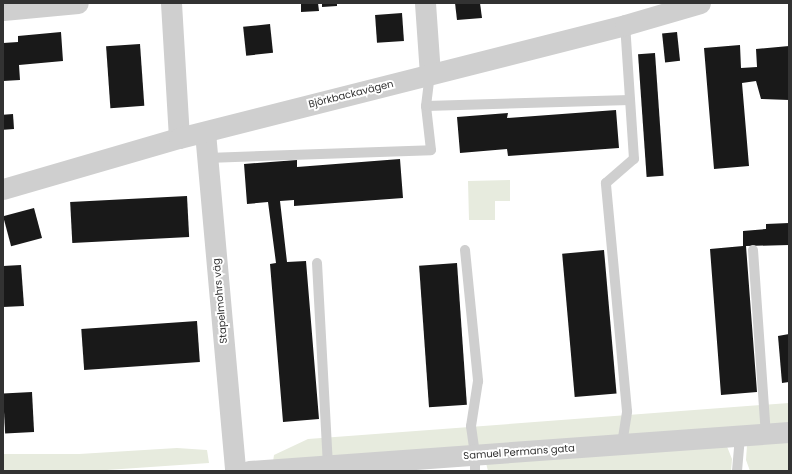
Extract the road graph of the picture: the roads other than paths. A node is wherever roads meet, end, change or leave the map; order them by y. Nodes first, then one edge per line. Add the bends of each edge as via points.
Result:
1 (78, 3) edge
2 (171, 3) edge
3 (425, 3) edge
4 (700, 3) edge
5 (662, 8) edge
6 (3, 10) edge
7 (625, 25) junction
8 (430, 74) junction
9 (630, 100) junction
10 (426, 106) junction
11 (205, 132) junction
12 (178, 138) junction
13 (206, 158) junction
14 (3, 189) edge
15 (464, 250) dead end
16 (753, 250) dead end
17 (317, 263) dead end
18 (789, 432) edge
19 (766, 434) junction
20 (740, 436) junction
21 (622, 444) junction
22 (475, 463) edge
23 (328, 465) junction
24 (235, 471) edge
25 (249, 471) edge
26 (254, 471) edge
27 (737, 471) edge

1 - 6 street
2 - 12 street
3 - 8 street
4 - 5 street, Björkbackavägen
5 - 7 street, Björkbackavägen
7 - 8 street, Björkbackavägen
7 - 9 lane
8 - 10 lane
8 - 11 street, Björkbackavägen
9 - 10 lane
9 - 21 lane via 634,160 606,183 627,411
10 - 13 lane via 431,150
11 - 12 street, Björkbackavägen
11 - 13 street, Stapelmohrs väg
12 - 14 street, Björkbackavägen
13 - 24 street, Stapelmohrs väg
15 - 22 lane via 478,381 471,426
16 - 19 lane
17 - 23 lane
18 - 19 street, Samuel Permans gata
19 - 20 street, Samuel Permans gata
20 - 21 street, Samuel Permans gata
20 - 27 lane
21 - 22 street, Samuel Permans gata
22 - 23 street, Samuel Permans gata
23 - 26 street, Samuel Permans gata
25 - 26 street, Samuel Permans gata

